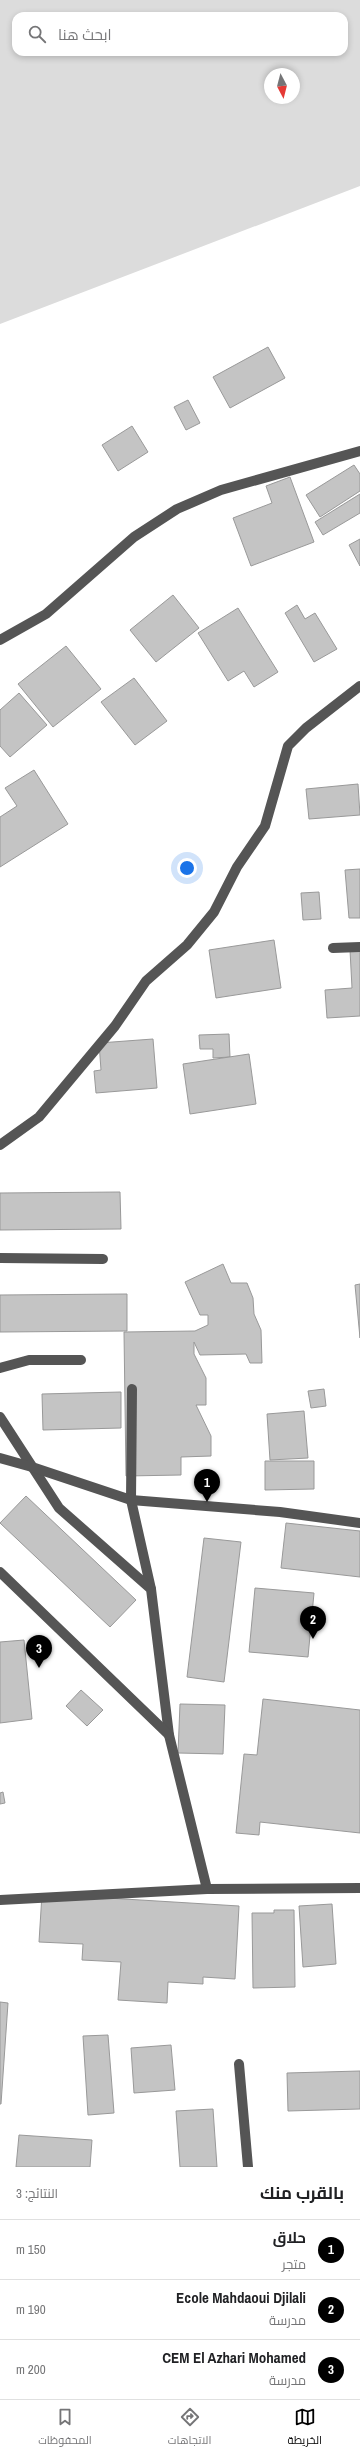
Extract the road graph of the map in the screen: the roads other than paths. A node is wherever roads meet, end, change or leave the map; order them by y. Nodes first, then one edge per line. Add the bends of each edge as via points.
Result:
1 (360, 451) edge
2 (0, 640) edge
3 (360, 686) edge
4 (360, 947) edge
5 (333, 948) dead end
6 (0, 1146) edge
7 (0, 1258) edge
8 (103, 1259) dead end
9 (81, 1360) dead end
10 (0, 1368) edge
11 (132, 1389) dead end
12 (0, 1416) edge
13 (0, 1458) edge
14 (32, 1467) junction
15 (132, 1500) junction
16 (360, 1523) edge
17 (0, 1572) edge
18 (151, 1590) junction
19 (168, 1735) junction
20 (360, 1888) edge
21 (207, 1889) junction
22 (0, 1900) edge
23 (239, 2064) dead end
24 (248, 2167) edge

1 - 2 street via 221,490 177,509 134,537 46,614
3 - 6 street via 306,728 288,746 265,826 237,867 214,912 187,945 146,981 115,1026 39,1117
4 - 5 street
7 - 8 street
9 - 10 street via 29,1360
11 - 15 street
12 - 14 street
13 - 14 street
14 - 15 street
14 - 18 street via 59,1508
15 - 16 street via 280,1512
15 - 18 street
17 - 19 street
18 - 19 street
19 - 21 street
20 - 21 street
21 - 22 street
23 - 24 street

